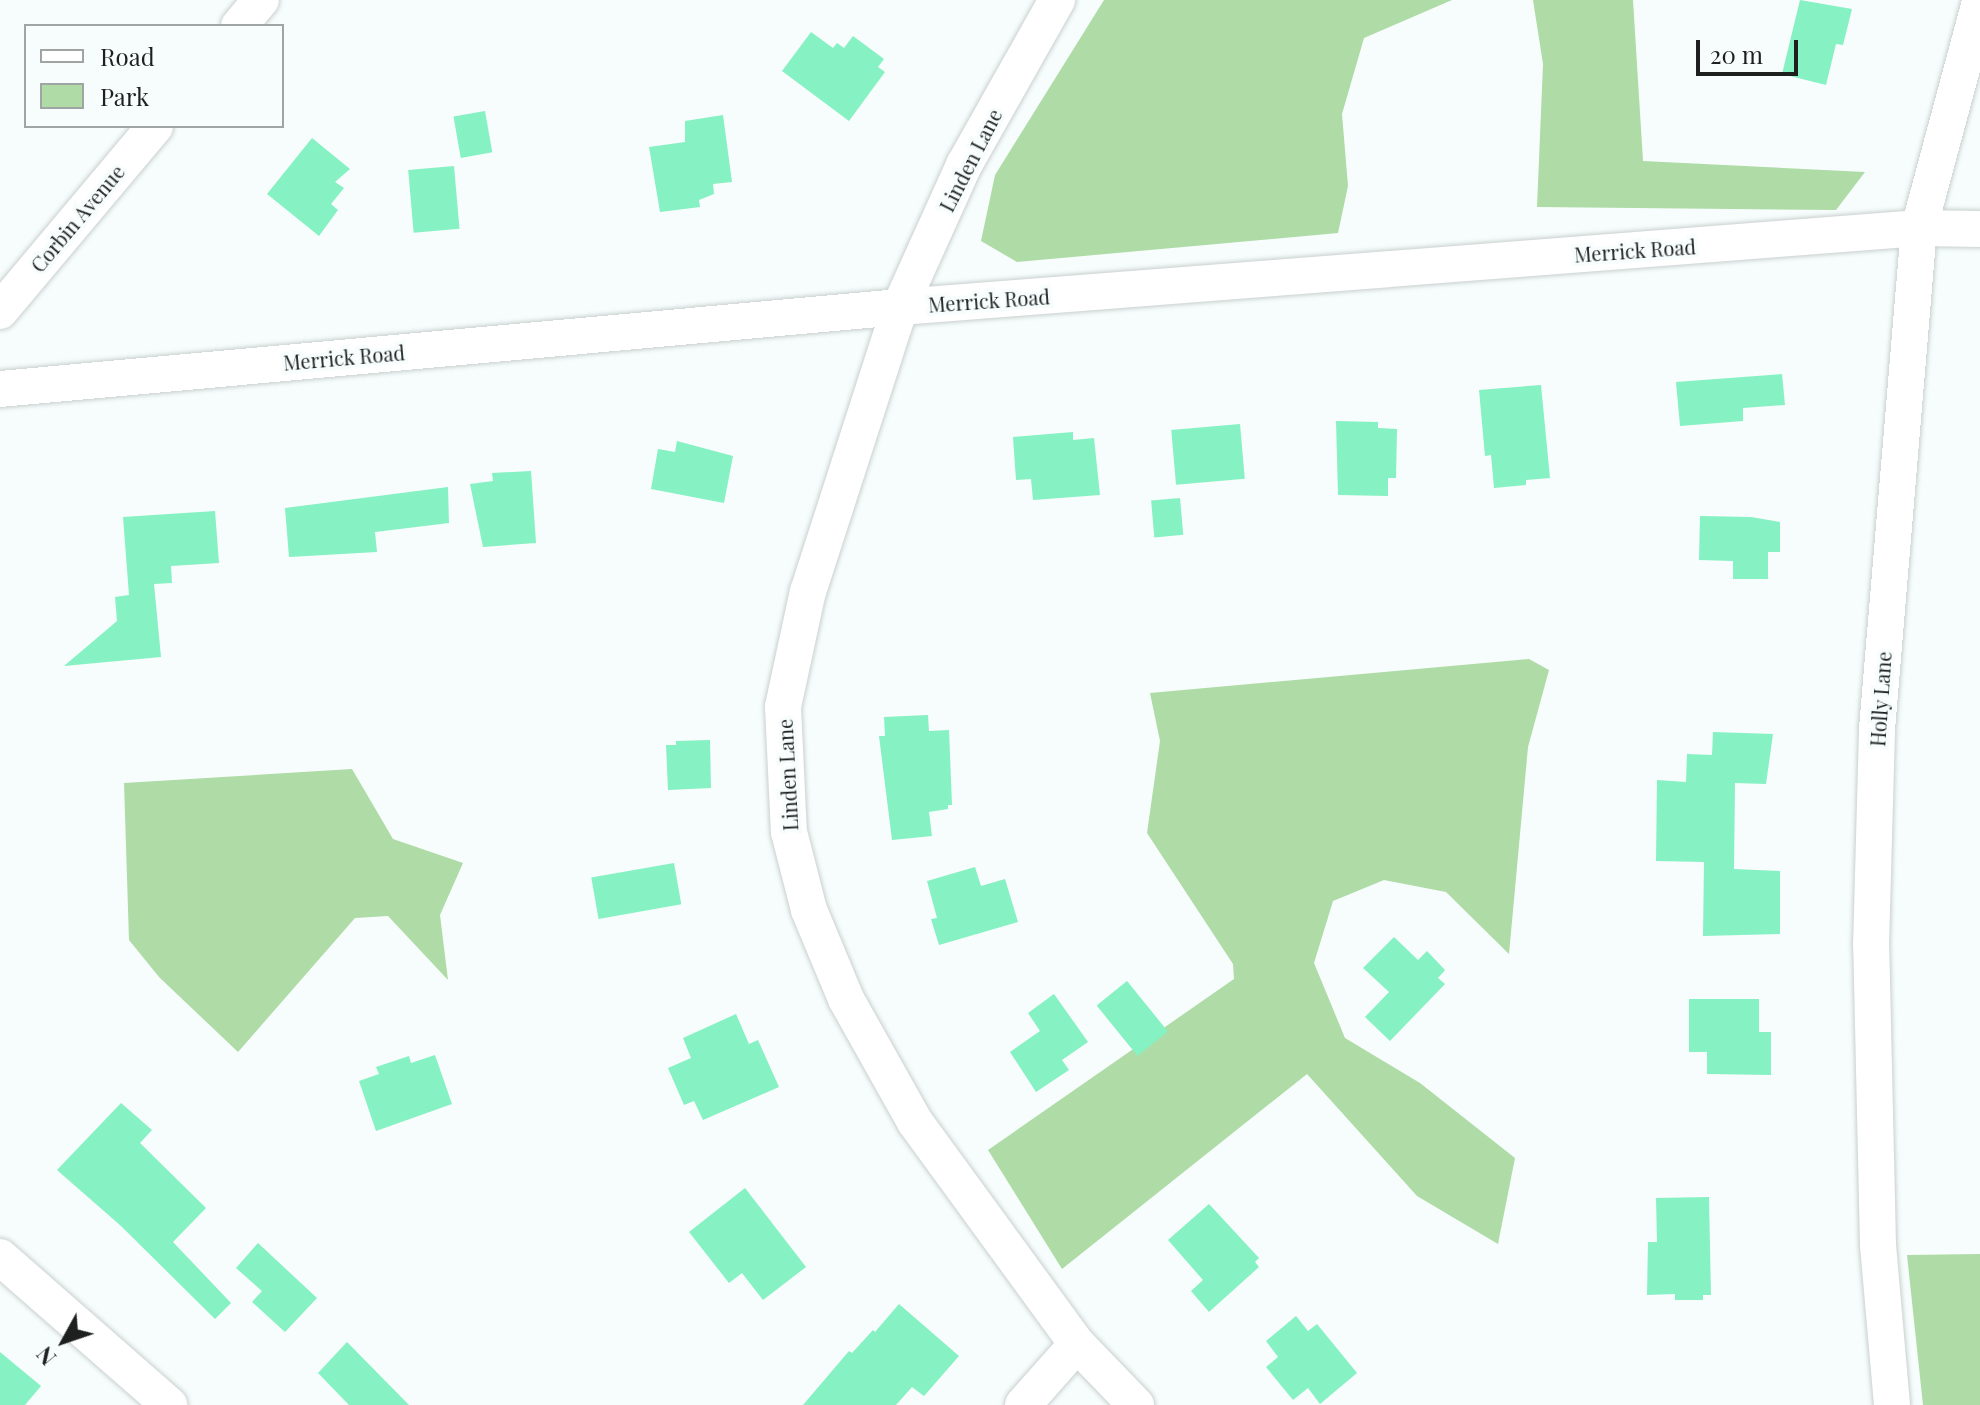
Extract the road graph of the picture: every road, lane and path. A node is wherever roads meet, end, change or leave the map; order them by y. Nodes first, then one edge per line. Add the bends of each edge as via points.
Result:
1 (261, 0) edge
2 (1057, 0) edge
3 (1980, 2) edge
4 (241, 24) edge
5 (153, 128) edge
6 (1919, 228) junction
7 (1980, 229) edge
8 (900, 307) junction
9 (0, 311) edge
10 (0, 389) edge
11 (0, 1257) edge
12 (1077, 1344) junction
13 (169, 1405) edge
14 (1023, 1405) edge
15 (1136, 1405) edge
16 (1892, 1405) edge

1 - 4 street
2 - 8 street, Linden Lane via 964,165
3 - 6 street, Holly Lane
5 - 9 street, Corbin Avenue
6 - 7 street, Merrick Road
6 - 8 street, Merrick Road
6 - 16 street, Holly Lane via 1877,729 1871,946 1878,1245
8 - 10 street, Merrick Road
8 - 12 street, Linden Lane via 808,591 783,707 789,832 809,910 846,999 907,1108
11 - 13 street
12 - 14 street
12 - 15 street, Linden Lane

